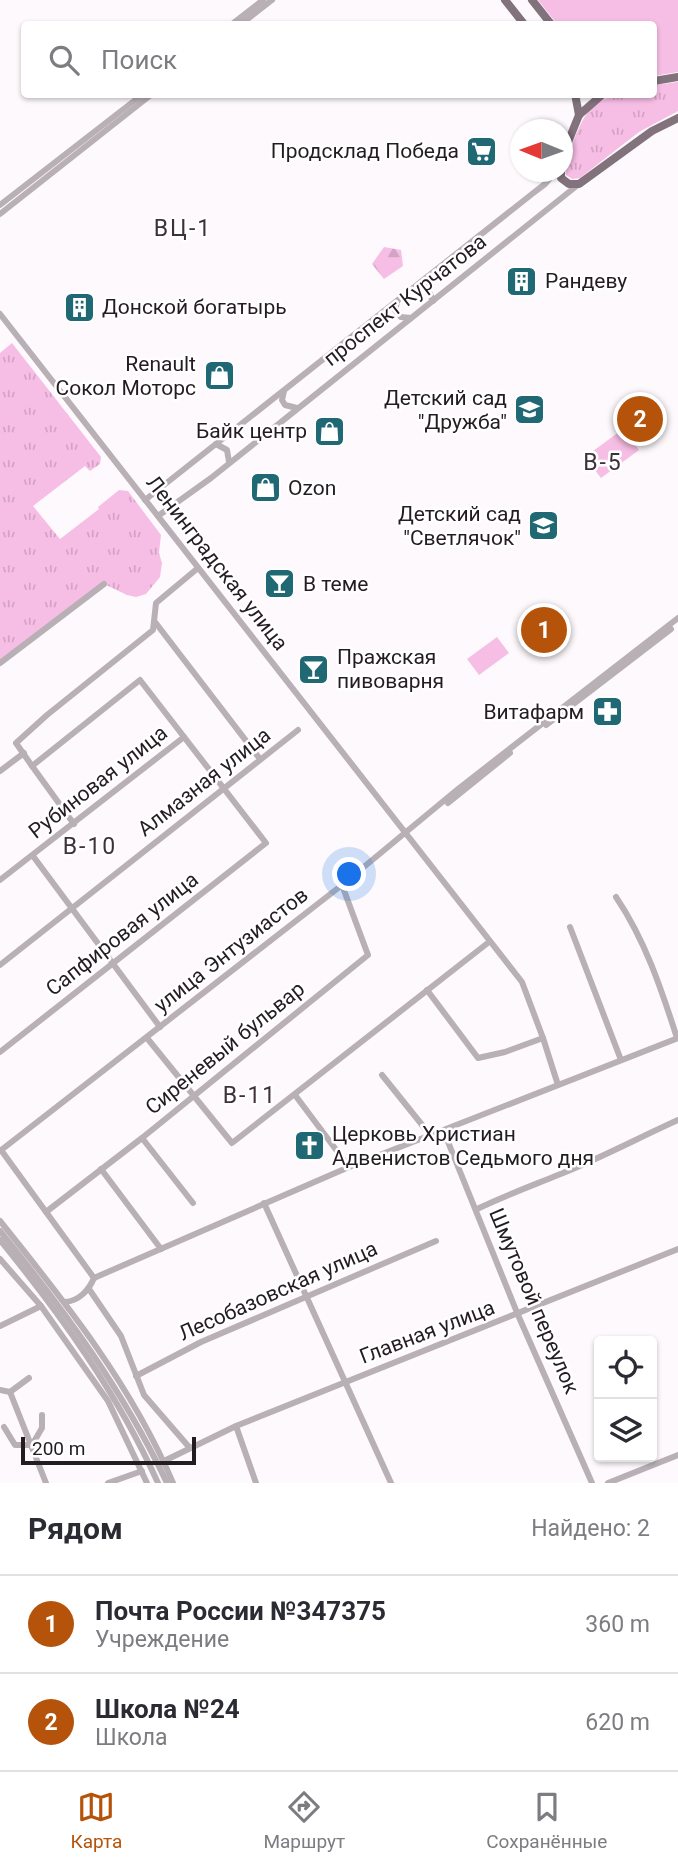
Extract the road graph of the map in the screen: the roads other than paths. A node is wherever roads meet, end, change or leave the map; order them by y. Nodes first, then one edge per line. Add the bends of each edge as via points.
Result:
1 (263, 0) edge
2 (272, 0) edge
3 (505, 0) edge
4 (531, 0) edge
5 (236, 21) edge
6 (245, 21) edge
7 (522, 21) edge
8 (548, 21) edge
9 (678, 77) edge
10 (657, 80) edge
11 (138, 98) edge
12 (147, 98) edge
13 (576, 98) edge
14 (599, 98) edge
15 (579, 116) junction
16 (678, 118) edge
17 (573, 130) edge
18 (547, 182) edge
19 (566, 182) edge
20 (579, 184) junction
21 (0, 205) edge
22 (0, 214) edge
23 (419, 284) junction
24 (433, 301) junction
25 (397, 302) junction
26 (0, 314) edge
27 (411, 318) junction
28 (284, 391) junction
29 (297, 408) junction
30 (216, 444) junction
31 (229, 462) junction
32 (146, 499) junction
33 (159, 516) junction
34 (198, 568) junction
35 (104, 584) dead end
36 (678, 621) edge
37 (155, 622) junction
38 (0, 663) edge
39 (298, 730) dead end
40 (184, 737) junction
41 (24, 753) junction
42 (260, 759) junction
43 (32, 766) junction
44 (0, 771) edge
45 (223, 788) junction
46 (74, 824) junction
47 (408, 833) junction
48 (33, 856) junction
49 (0, 880) edge
50 (342, 885) junction
51 (616, 897) dead end
52 (72, 910) junction
53 (570, 927) dead end
54 (489, 942) junction
55 (112, 964) junction
56 (0, 965) edge
57 (427, 990) junction
58 (160, 1027) junction
59 (147, 1038) junction
60 (543, 1038) junction
61 (678, 1038) edge
62 (0, 1052) edge
63 (621, 1060) junction
64 (382, 1075) dead end
65 (558, 1085) junction
66 (194, 1095) junction
67 (295, 1095) junction
68 (678, 1120) edge
69 (444, 1132) junction
70 (431, 1136) junction
71 (142, 1138) junction
72 (0, 1150) edge
73 (349, 1167) junction
74 (101, 1169) junction
75 (193, 1203) dead end
76 (264, 1203) junction
77 (477, 1209) junction
78 (46, 1212) junction
79 (0, 1222) edge
80 (0, 1231) edge
81 (0, 1240) edge
82 (436, 1241) dead end
83 (161, 1249) junction
84 (678, 1250) edge
85 (0, 1259) edge
86 (94, 1278) junction
87 (89, 1289) junction
88 (307, 1296) junction
89 (65, 1302) junction
90 (41, 1306) junction
91 (518, 1315) junction
92 (0, 1326) edge
93 (136, 1376) junction
94 (29, 1378) dead end
95 (345, 1383) junction
96 (0, 1390) edge
97 (10, 1392) junction
98 (42, 1415) dead end
99 (236, 1426) junction
100 (4, 1427) dead end
101 (32, 1444) junction
102 (189, 1447) junction
103 (678, 1455) edge
104 (164, 1461) junction
105 (142, 1471) junction
106 (46, 1483) edge
107 (107, 1483) edge
108 (147, 1483) edge
109 (158, 1483) edge
110 (167, 1483) edge
111 (173, 1483) edge
112 (256, 1483) edge
113 (391, 1483) edge
114 (592, 1483) edge
115 (608, 1483) edge

1 - 5 street
2 - 6 street
3 - 7 main road
4 - 8 main road
9 - 10 main road
11 - 21 street
12 - 22 street
13 - 15 main road
14 - 15 main road
15 - 17 main road
16 - 20 main road, проспект Курчатова via 652,131
18 - 23 street, проспект Курчатова
19 - 20 main road
20 - 24 street, проспект Курчатова
23 - 24 street via 427,287
23 - 25 street, проспект Курчатова
24 - 27 street, проспект Курчатова
25 - 27 street via 395,310 401,317
25 - 28 street, проспект Курчатова
26 - 32 street, Ленинградская улица
27 - 29 street, проспект Курчатова
28 - 29 street via 285,405
28 - 30 street, проспект Курчатова
29 - 31 street, проспект Курчатова
30 - 31 street via 227,450
30 - 32 street, проспект Курчатова
31 - 33 street, проспект Курчатова
32 - 33 street, Ленинградская улица
33 - 34 street, Ленинградская улица
33 - 47 street
34 - 37 street via 156,603
34 - 47 street, Ленинградская улица
35 - 38 street
36 - 47 street, улица Энтузиастов via 468,781
37 - 41 street via 153,629 16,743
37 - 42 street
39 - 42 street, Алмазная улица
40 - 43 street via 140,680
40 - 45 street
40 - 46 street, Рубиновая улица
41 - 43 street
41 - 44 street
42 - 45 street, Алмазная улица
43 - 46 street
45 - 52 street, Алмазная улица
45 - 55 street, Сапфировая улица via 266,844
46 - 48 street, Рубиновая улица
47 - 50 street, улица Энтузиастов
47 - 54 street, Ленинградская улица
48 - 49 street, Рубиновая улица
48 - 52 street
50 - 58 street, улица Энтузиастов
50 - 66 street, Сиреневый бульвар via 368,955
51 - 61 street via 648,954
52 - 55 street
52 - 56 street, Алмазная улица
53 - 63 street
54 - 57 street
54 - 60 street, Ленинградская улица via 522,982
55 - 58 street
55 - 62 street, Сапфировая улица
57 - 60 street via 478,1058
57 - 67 street
58 - 59 street, улица Энтузиастов
59 - 66 street
59 - 72 street, улица Энтузиастов
60 - 65 street, Ленинградская улица
61 - 63 street
63 - 65 street
64 - 70 street
65 - 69 street
66 - 67 street via 232,1143
66 - 71 street, Сиреневый бульвар
67 - 73 street
68 - 77 street
69 - 70 street
69 - 77 street, Шмутовой переулок
70 - 73 street
71 - 74 street, Сиреневый бульвар
71 - 75 street
72 - 78 street
73 - 76 street
74 - 78 street, Сиреневый бульвар
74 - 83 street
76 - 83 street
76 - 88 street
77 - 91 street, Шмутовой переулок
78 - 86 street
79 - 89 street
80 - 110 street via 109,1377
81 - 109 street via 52,1304 110,1391
82 - 88 street, Лесобазовская улица
83 - 86 street
84 - 91 street, Главная улица
85 - 90 street
86 - 87 street
87 - 89 street
87 - 93 street via 121,1336
88 - 93 street, Лесобазовская улица
88 - 95 street
89 - 104 street via 121,1382
90 - 92 street
90 - 105 street via 107,1401
91 - 95 street, Главная улица
91 - 114 street, Шмутовой переулок
93 - 102 street via 144,1395
94 - 97 street
95 - 99 street, Главная улица
95 - 113 street
96 - 97 street
97 - 101 street
98 - 101 street
99 - 102 street, Главная улица
99 - 112 street
100 - 101 street via 15,1445
101 - 106 street
102 - 104 street, Главная улица
103 - 115 street
104 - 111 street
105 - 107 street
105 - 108 street

